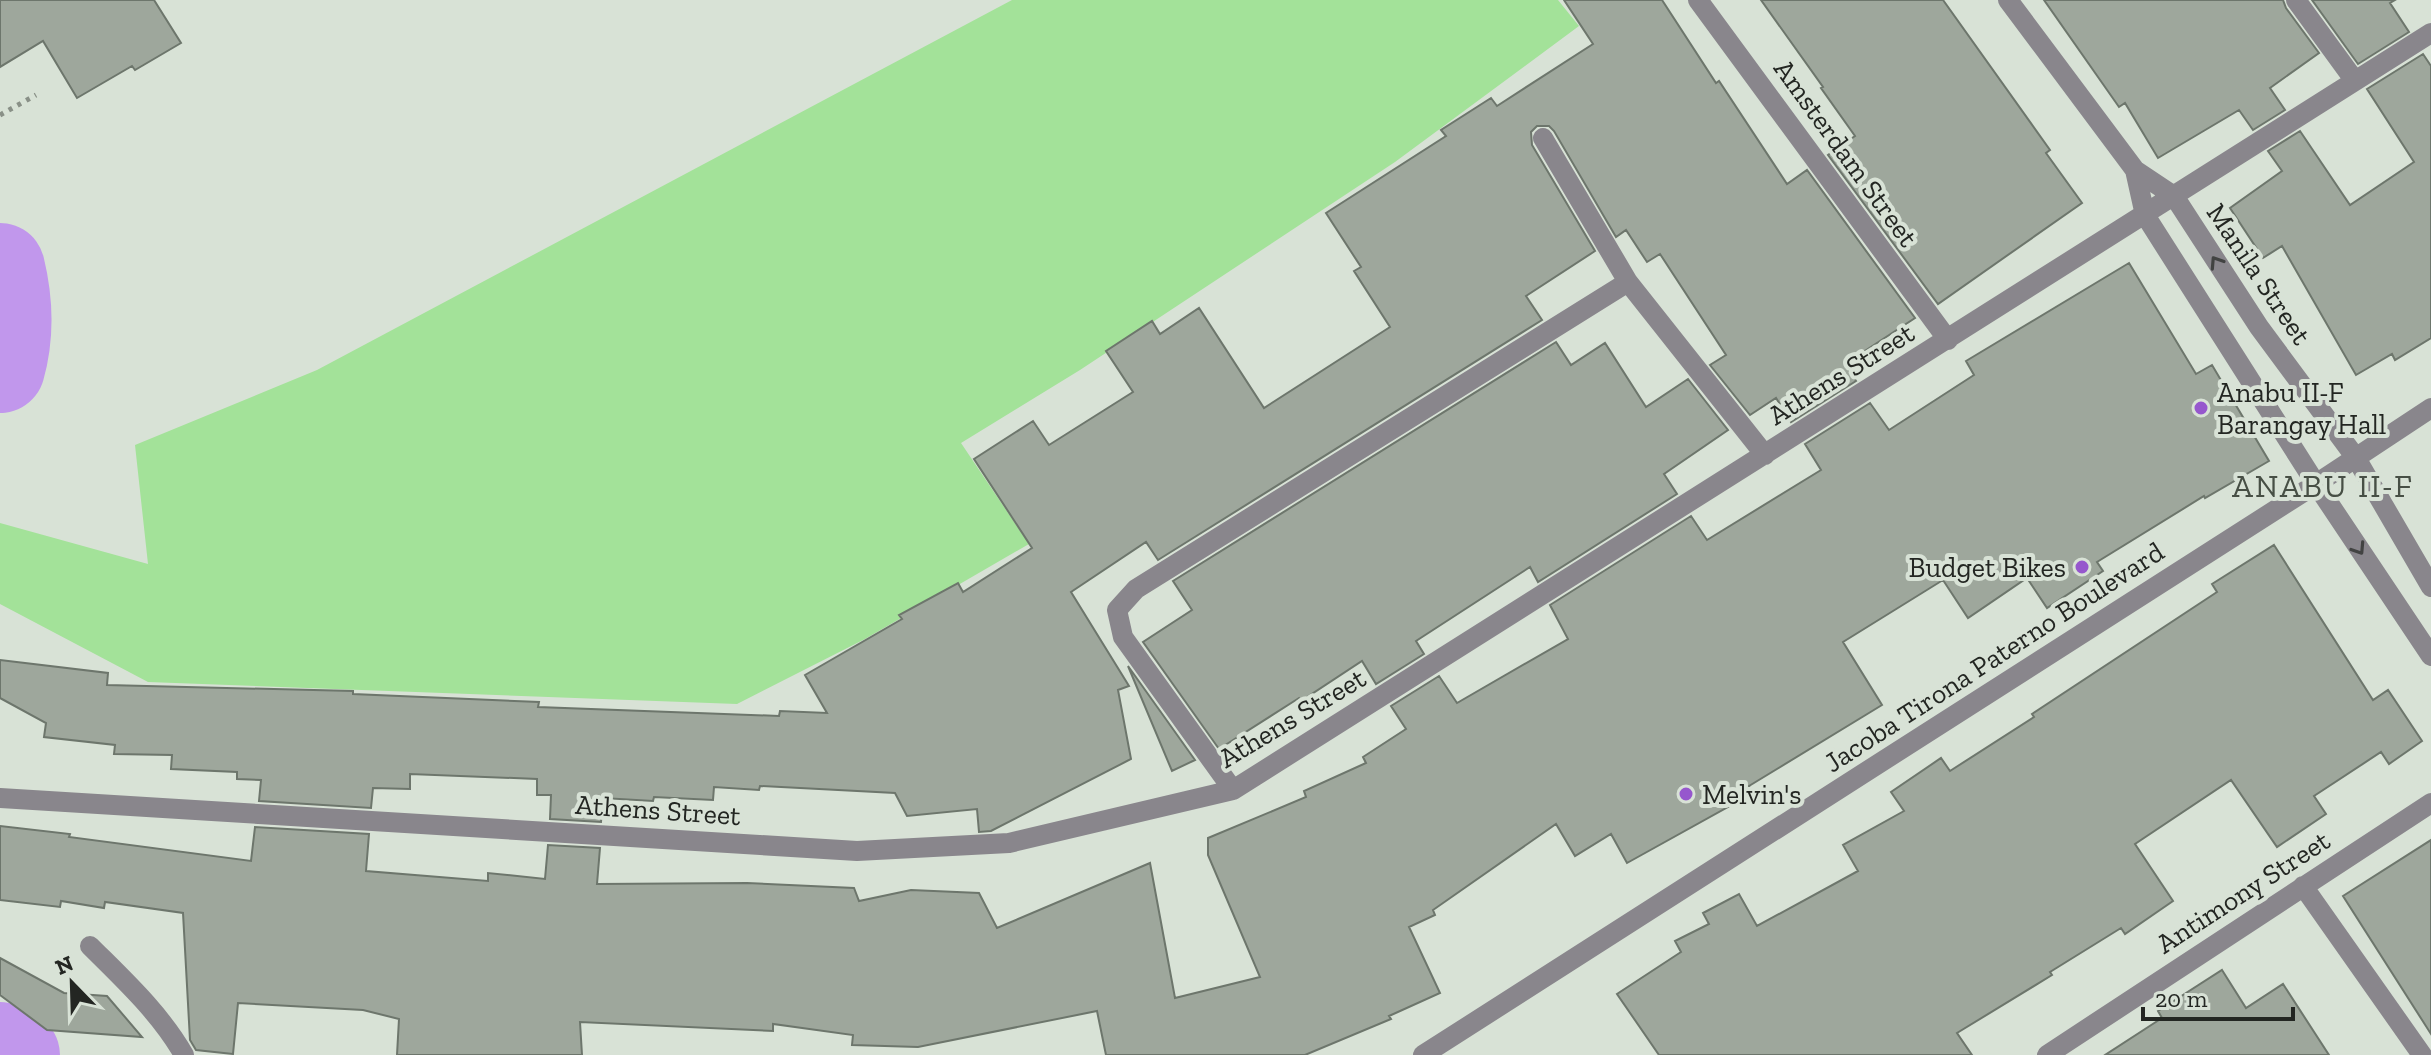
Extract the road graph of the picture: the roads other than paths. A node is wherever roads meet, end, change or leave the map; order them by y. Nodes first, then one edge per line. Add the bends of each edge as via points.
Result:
1 (1698, 0) edge
2 (2008, 0) edge
3 (2296, 0) edge
4 (2431, 33) edge
5 (2355, 81) junction
6 (1543, 138) dead end
7 (2135, 170) junction
8 (2174, 196) junction
9 (2145, 215) junction
10 (1628, 282) junction
11 (1948, 340) junction
12 (2431, 408) edge
13 (1765, 455) junction
14 (2356, 458) junction
15 (2316, 484) junction
16 (2431, 587) edge
17 (2431, 656) edge
18 (1233, 790) junction
19 (0, 798) edge
20 (2431, 803) edge
21 (2303, 886) junction
22 (90, 946) dead end
23 (184, 1055) edge
24 (1423, 1055) edge
25 (2047, 1055) edge
26 (2422, 1055) edge

1 - 11 street, Amsterdam Street
2 - 7 street, Manila Street
3 - 5 street
4 - 5 street, Athens Street
5 - 8 street, Athens Street
6 - 10 street
7 - 8 street, Manila Street
7 - 9 street, Manila Street
8 - 9 street, Athens Street
14 -> 8 street, Manila Street via 2259,327
9 - 11 street, Athens Street
9 - 15 street, Manila Street
10 - 13 street
10 - 18 street via 1136,589 1117,610 1123,637
11 - 13 street, Athens Street
12 - 14 street, Jacoba Tirona Paterno Boulevard
13 - 18 street, Athens Street
14 - 15 street, Jacoba Tirona Paterno Boulevard
14 - 16 street, Manila Street
15 -> 17 street, Manila Street
15 - 24 street, Jacoba Tirona Paterno Boulevard
18 - 19 street, Athens Street via 1009,843 857,851
20 - 21 street, Antimony Street
21 - 25 street, Antimony Street
21 - 26 street
22 - 23 street via 163,1023

